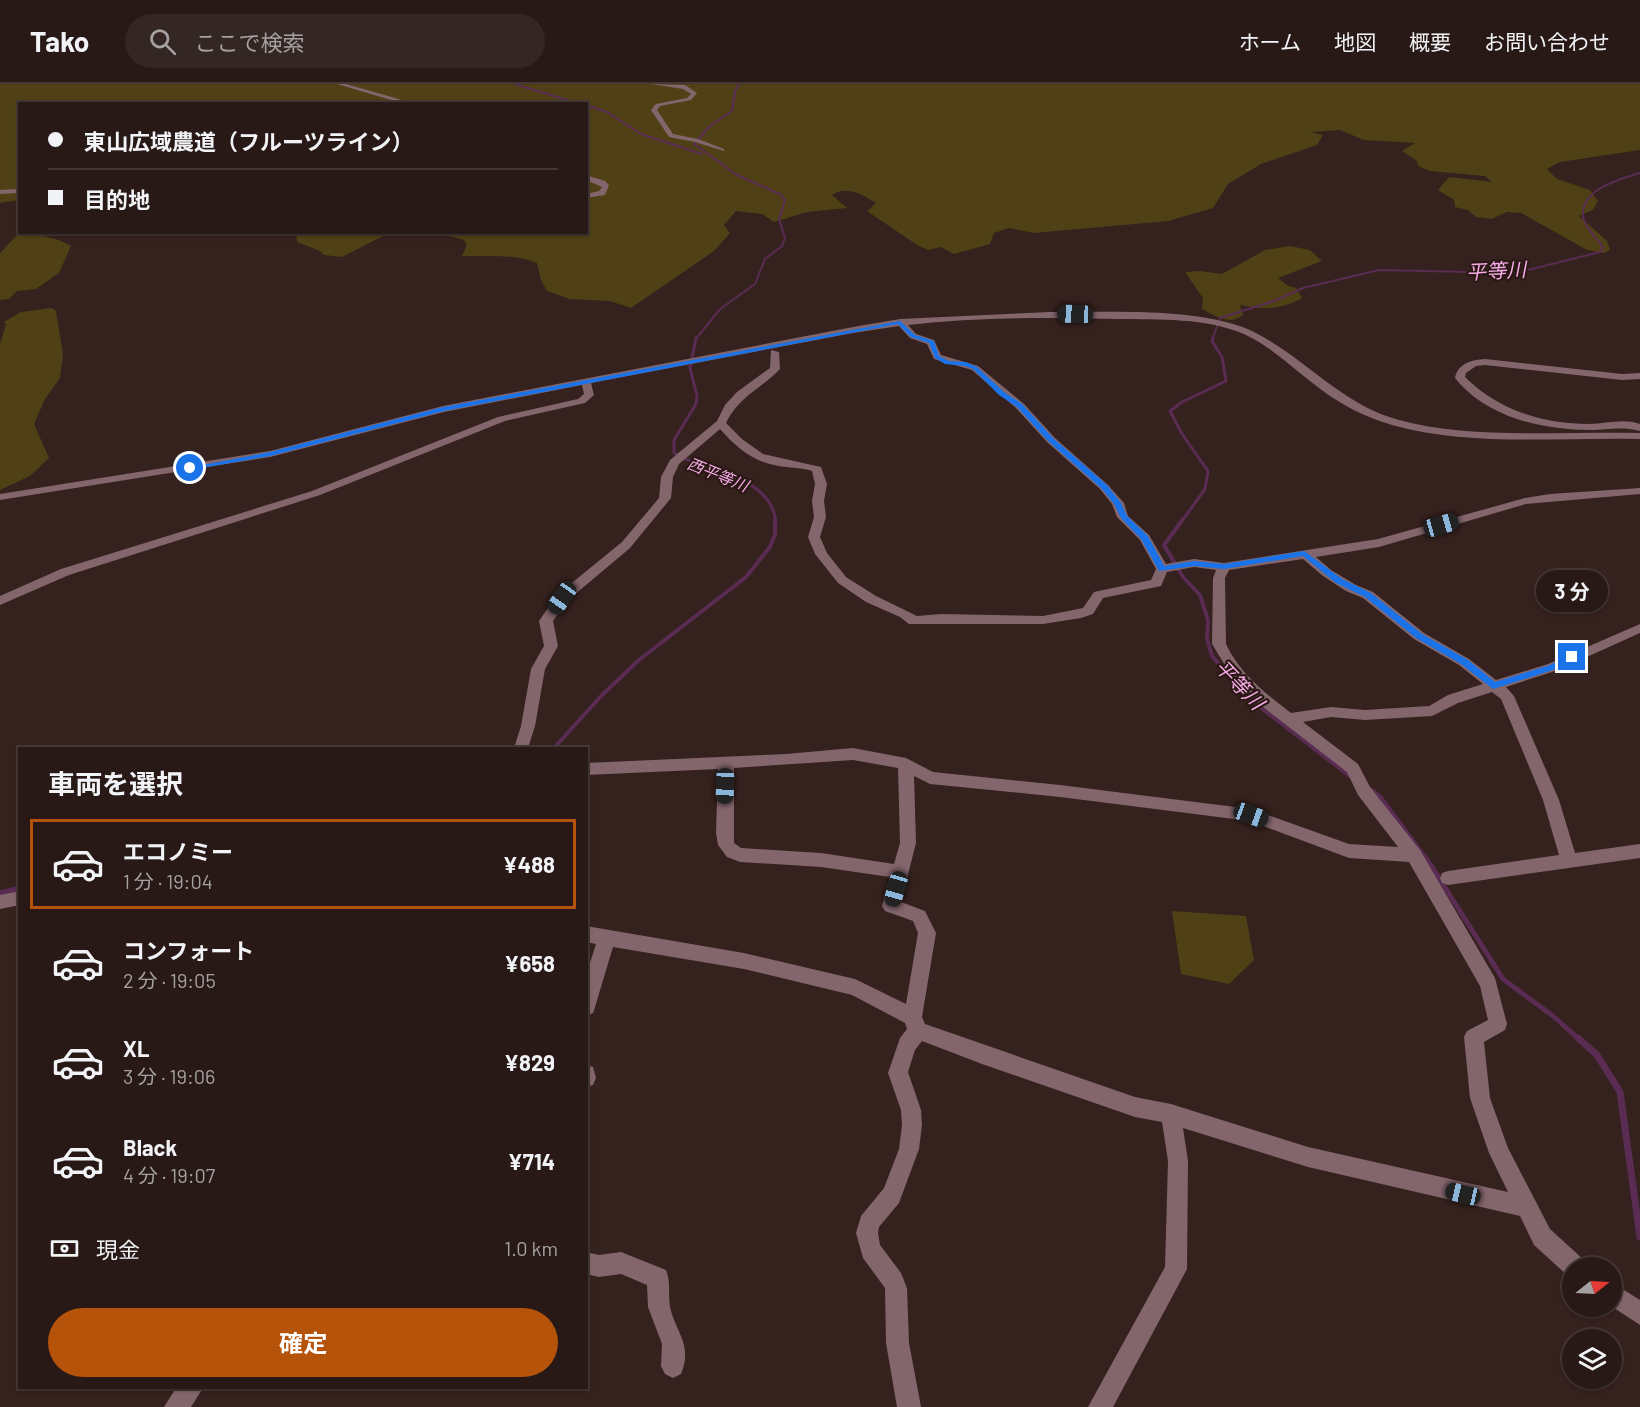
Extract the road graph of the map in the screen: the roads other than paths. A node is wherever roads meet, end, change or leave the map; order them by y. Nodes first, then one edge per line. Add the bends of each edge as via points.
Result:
1 (340, 84) edge
2 (654, 84) edge
3 (407, 102) edge
4 (722, 150) dead end
5 (588, 178) edge
6 (18, 191) edge
7 (0, 192) edge
8 (588, 196) edge
9 (900, 322) junction
10 (774, 352) dead end
11 (1640, 376) edge
12 (586, 382) junction
13 (721, 423) junction
14 (1640, 428) edge
15 (1640, 436) edge
16 (1640, 491) edge
17 (0, 497) edge
18 (1304, 553) junction
19 (1224, 567) junction
20 (1165, 569) junction
21 (0, 601) edge
22 (1640, 628) edge
23 (1493, 686) junction
24 (1288, 719) junction
25 (520, 747) edge
26 (726, 763) junction
27 (906, 764) junction
28 (588, 769) edge
29 (1640, 851) edge
30 (1414, 855) junction
31 (1569, 860) junction
32 (900, 872) junction
33 (1448, 878) dead end
34 (18, 898) edge
35 (0, 902) edge
36 (588, 934) edge
37 (607, 938) junction
38 (588, 1000) edge
39 (916, 1023) junction
40 (1171, 1114) junction
41 (1527, 1207) junction
42 (1564, 1257) edge
43 (588, 1263) edge
44 (1622, 1301) edge
45 (1640, 1314) edge
46 (673, 1366) dead end
47 (190, 1389) edge
48 (176, 1407) edge
49 (909, 1407) edge
50 (1100, 1407) edge

1 - 3 street
2 - 4 street via 685,87 695,94 689,99 658,105 654,110 671,136
5 - 8 street via 606,188 602,193
6 - 7 street
9 - 12 street
9 - 15 street via 1031,313 1212,322 1254,335 1353,406 1393,422 1465,434
9 - 20 street via 913,336 931,342 937,357 975,368 1020,406 1104,487
10 - 13 street via 775,369 741,394
11 - 14 street via 1485,362 1467,366 1460,378 1498,407 1525,418 1574,426 1624,423
12 - 17 street via 443,409 270,454
12 - 21 street via 589,395 581,401 502,419 316,493 65,572
13 - 20 street via 743,447 772,462 817,469 821,484 820,517 814,537 821,555 842,580 914,621 1044,620 1081,614 1088,611 1099,595 1156,583
13 - 25 street via 680,458 667,477 665,498 626,545 562,598 546,621 551,646 538,669
16 - 18 street via 1524,501 1379,543
18 - 19 street
18 - 23 street via 1327,573 1368,595 1419,636 1464,662
19 - 20 street via 1194,563
19 - 24 street via 1219,578 1219,644 1237,674
22 - 23 street via 1553,667
23 - 24 street via 1453,699 1432,711 1365,715 1331,712
23 - 31 street via 1507,696 1551,800
24 - 30 street via 1354,771 1364,792
26 - 27 street via 853,754
26 - 28 street
26 - 32 street via 724,834 725,845 731,852 846,861
27 - 30 street via 930,778 1251,815 1349,851
27 - 32 street via 908,843
29 - 31 street
30 - 41 street via 1489,984 1498,1024 1474,1037 1480,1098 1498,1153
31 - 33 street
32 - 39 street via 891,906 919,916 927,933
34 - 35 street
36 - 37 street
37 - 38 street
37 - 39 street via 744,961 855,987
39 - 40 street via 982,1054 1135,1107
39 - 49 street via 898,1073 913,1119 900,1179 887,1205 872,1217 867,1231 869,1246 896,1289 897,1334
40 - 41 street via 1308,1157
40 - 50 street via 1178,1161 1176,1269
41 - 42 street via 1542,1237
43 - 46 street via 621,1263 658,1278 658,1307 674,1344
44 - 45 street
47 - 48 street

